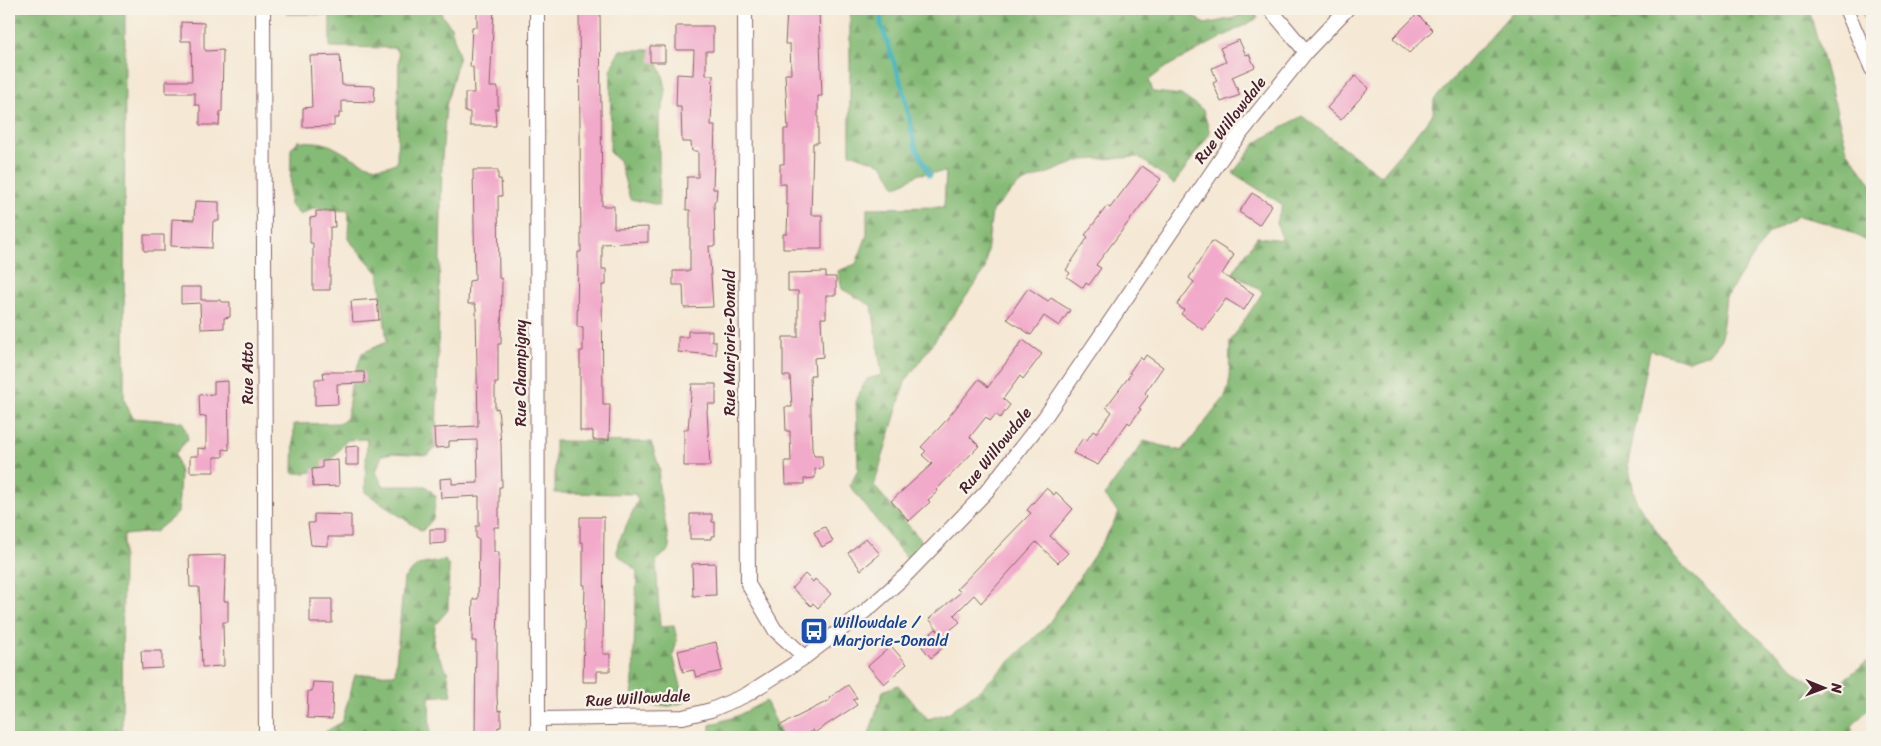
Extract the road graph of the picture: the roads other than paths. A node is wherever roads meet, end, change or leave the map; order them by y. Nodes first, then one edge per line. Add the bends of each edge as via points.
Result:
1 (262, 9) edge
2 (536, 9) edge
3 (745, 9) edge
4 (1270, 9) edge
5 (1347, 9) edge
6 (1846, 9) edge
7 (1306, 52) junction
8 (1872, 69) edge
9 (805, 657) junction
10 (538, 719) junction
11 (266, 737) edge
12 (538, 737) edge

1 - 11 street, Rue Atto
2 - 10 street, Rue Champigny
3 - 9 street, Rue Marjorie-Donald via 748,584 775,630
4 - 7 street
5 - 7 street, Rue Willowdale
6 - 8 street
7 - 9 street, Rue Willowdale via 1225,152 1058,399 987,491 904,578
9 - 10 street, Rue Willowdale via 746,695 711,710 683,716
10 - 12 street, Rue Champigny

